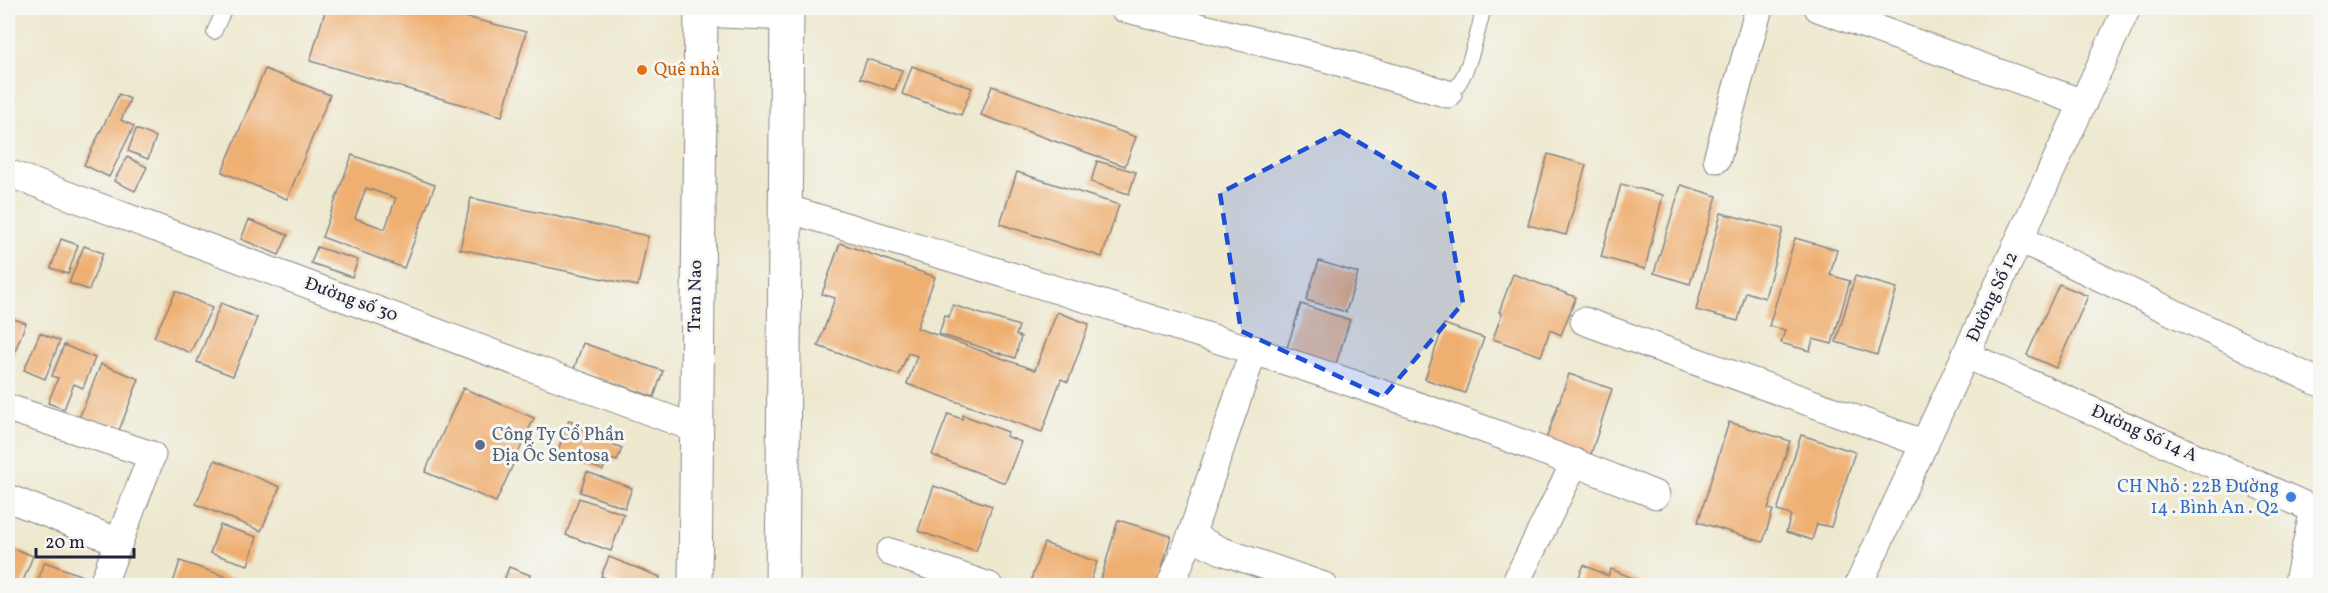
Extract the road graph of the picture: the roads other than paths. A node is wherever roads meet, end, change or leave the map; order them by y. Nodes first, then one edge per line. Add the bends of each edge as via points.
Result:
1 (225, 8) edge
2 (696, 8) edge
3 (1123, 8) edge
4 (1484, 8) edge
5 (1759, 8) edge
6 (1818, 8) edge
7 (2127, 8) edge
8 (787, 11) edge
9 (214, 32) dead end
10 (1448, 94) joint
11 (2083, 103) junction
12 (1717, 159) dead end
13 (8, 173) edge
14 (788, 209) junction
15 (2020, 239) junction
16 (1584, 321) dead end
17 (1254, 349) junction
18 (1966, 355) junction
19 (2320, 383) edge
20 (8, 408) edge
21 (694, 428) junction
22 (1925, 444) junction
23 (1575, 462) junction
24 (1656, 495) dead end
25 (8, 498) edge
26 (2317, 511) edge
27 (1191, 536) junction
28 (119, 542) junction
29 (890, 552) dead end
30 (102, 585) edge
31 (694, 585) edge
32 (782, 585) edge
33 (989, 585) edge
34 (1170, 585) edge
35 (1324, 585) edge
36 (1515, 585) edge
37 (1858, 585) edge
38 (2297, 585) edge

1 - 9 lane
2 - 8 main road
2 - 21 main road, Tran Nao
3 - 10 street via 1325,58
4 - 10 lane via 1462,79
5 - 12 street
6 - 11 street
7 - 11 street, Đường Số 12
8 - 14 main road
11 - 15 street, Đường Số 12
13 - 21 street, Đường số 30
14 - 17 street
14 - 32 main road
15 - 18 street, Đường Số 12
15 - 19 street
16 - 22 street
17 - 23 street
17 - 27 street
18 - 22 street, Đường Số 12
18 - 26 street, Đường Số 14 A
20 - 28 street via 152,455
21 - 31 main road, Tran Nao
22 - 37 street, Đường Số 12
23 - 24 street
23 - 36 street
25 - 28 street
26 - 38 street
27 - 34 street
27 - 35 street via 1222,551
28 - 30 street
29 - 33 street

